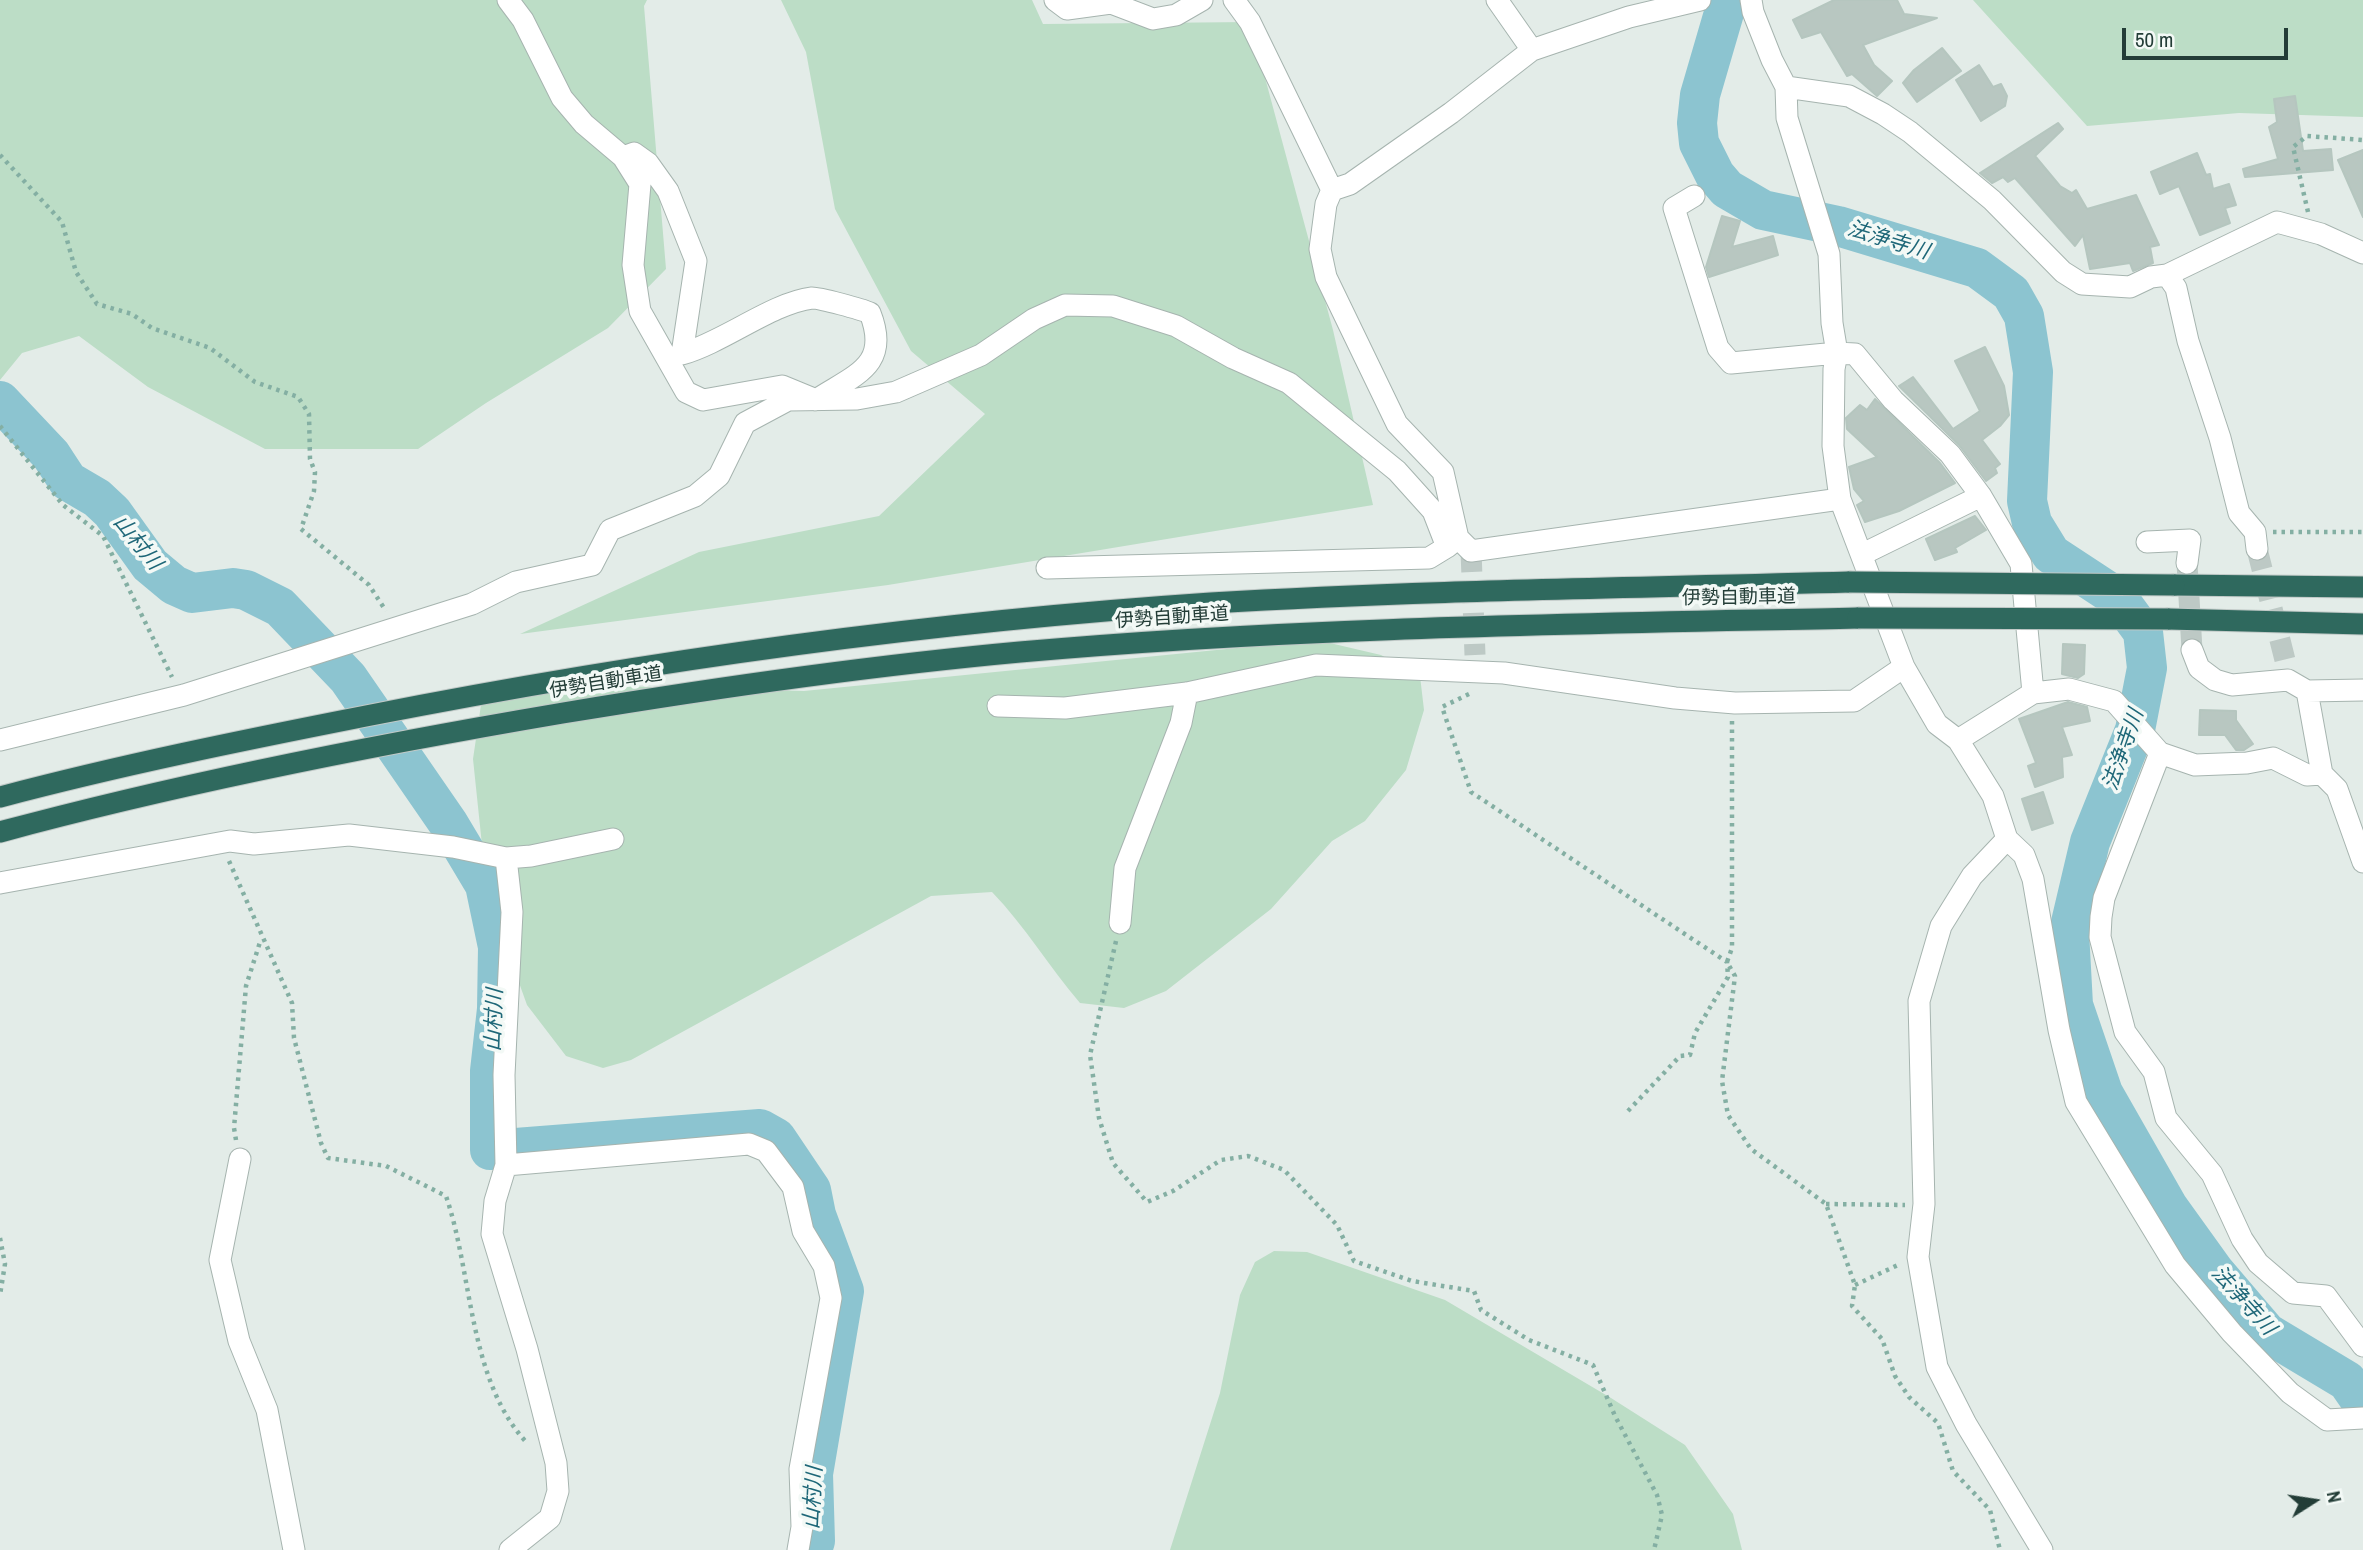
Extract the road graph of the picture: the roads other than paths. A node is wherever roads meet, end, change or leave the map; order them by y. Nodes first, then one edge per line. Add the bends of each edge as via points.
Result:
1 (508, 0) edge
2 (1055, 0) edge
3 (1202, 0) edge
4 (1234, 0) edge
5 (1497, 0) edge
6 (1700, 0) edge
7 (1751, 0) edge
8 (1532, 50) junction
9 (1786, 87) junction
10 (622, 157) junction
11 (1332, 190) junction
12 (1694, 196) dead end
13 (2363, 253) edge
14 (2167, 275) junction
15 (1837, 353) junction
16 (675, 358) junction
17 (816, 400) junction
18 (1982, 496) junction
19 (1840, 499) junction
20 (2256, 541) tunnel mouth
21 (2147, 542) dead end
22 (1453, 543) junction
23 (1869, 551) dead end
24 (2187, 563) tunnel mouth
25 (1047, 568) dead end
26 (2363, 587) edge
27 (2363, 624) edge
28 (2192, 650) tunnel mouth
29 (1904, 667) junction
30 (2294, 678) junction
31 (2363, 691) edge
32 (1187, 693) junction
33 (2033, 693) junction
34 (998, 706) dead end
35 (0, 740) edge
36 (1958, 740) junction
37 (2160, 753) junction
38 (2322, 774) junction
39 (0, 797) edge
40 (0, 832) edge
41 (613, 839) dead end
42 (2007, 839) junction
43 (506, 858) junction
44 (2363, 862) edge
45 (0, 883) edge
46 (1120, 923) road end
47 (240, 1159) road end
48 (506, 1165) junction
49 (2363, 1346) edge
50 (2363, 1418) edge
51 (294, 1550) edge
52 (510, 1550) edge
53 (798, 1550) edge
54 (2042, 1550) edge

1 - 10 street via 562,98
2 - 3 street via 1067,9 1111,3 1153,19 1176,15
4 - 11 street via 1251,22
5 - 8 street
6 - 8 street via 1629,16
7 - 9 street
8 - 11 street via 1350,184
9 - 14 street via 1849,96 1883,114 1992,200 2063,272 2082,284 2130,287 2151,276
9 - 15 street via 1787,118 1829,254
10 - 16 street via 640,184 633,265 640,311
10 - 16 street via 634,153 648,163 668,191 696,261
11 - 22 street via 1320,249 1326,277 1397,424 1443,472
12 - 15 street via 1674,208 1724,356 1731,363
13 - 14 street via 2277,222
14 - 20 street via 2176,288 2239,513
15 - 18 street via 1855,355 1893,400 1950,454
15 - 19 street via 1833,446
16 - 17 street via 686,392 703,400 782,386
16 - 17 street via 812,298 870,313 877,332 876,352 867,367
17 - 22 street via 896,392 981,355 1034,319 1065,305 1113,306 1176,326 1289,383 1397,471 1433,510
17 - 35 street via 788,400 745,423 719,476 695,496 610,530 592,565 516,582 472,604 184,695
18 - 23 street
18 - 33 street via 2021,564
19 - 22 street via 1471,551
19 - 29 street
21 - 24 street via 2190,540
22 - 25 street via 1429,558
26 - 39 highway, 伊勢自動車道, bridge via 1849,582 1376,594 1102,612 868,635 681,660 280,733
27 - 40 highway, 伊勢自動車道, bridge via 1858,618 1392,628 1018,652 685,693 469,729 286,764
28 - 30 street via 2199,668 2232,685
29 - 32 street via 1854,701 1735,703 1675,698 1477,663 1316,665
29 - 36 street via 1937,724
30 - 31 street
30 - 38 street
32 - 34 street via 1065,708
32 - 46 street via 1181,723 1125,868
33 - 36 street
33 - 37 street via 2069,689 2114,701
36 - 42 street via 1993,796
37 - 38 street via 2195,765 2273,758 2307,775
37 - 49 street via 2104,898 2101,917 2100,937 2125,1032 2154,1072 2166,1118 2212,1174 2258,1263 2292,1293 2326,1296
38 - 44 street via 2337,789
41 - 43 street
42 - 50 street via 2024,855 2033,879 2076,1102 2125,1185 2175,1265 2270,1374 2327,1420
42 - 54 street via 1972,876 1941,926 1919,1001 1924,1204 1918,1257 1937,1367
43 - 45 street via 349,835 254,844 230,841
43 - 48 street via 512,912 504,1075
47 - 51 street via 220,1260 239,1341 267,1410
48 - 52 street via 495,1201 492,1234 527,1349 556,1463 558,1491 550,1518
48 - 53 street via 750,1144 766,1151 793,1187 803,1231 824,1266 831,1298 800,1469

